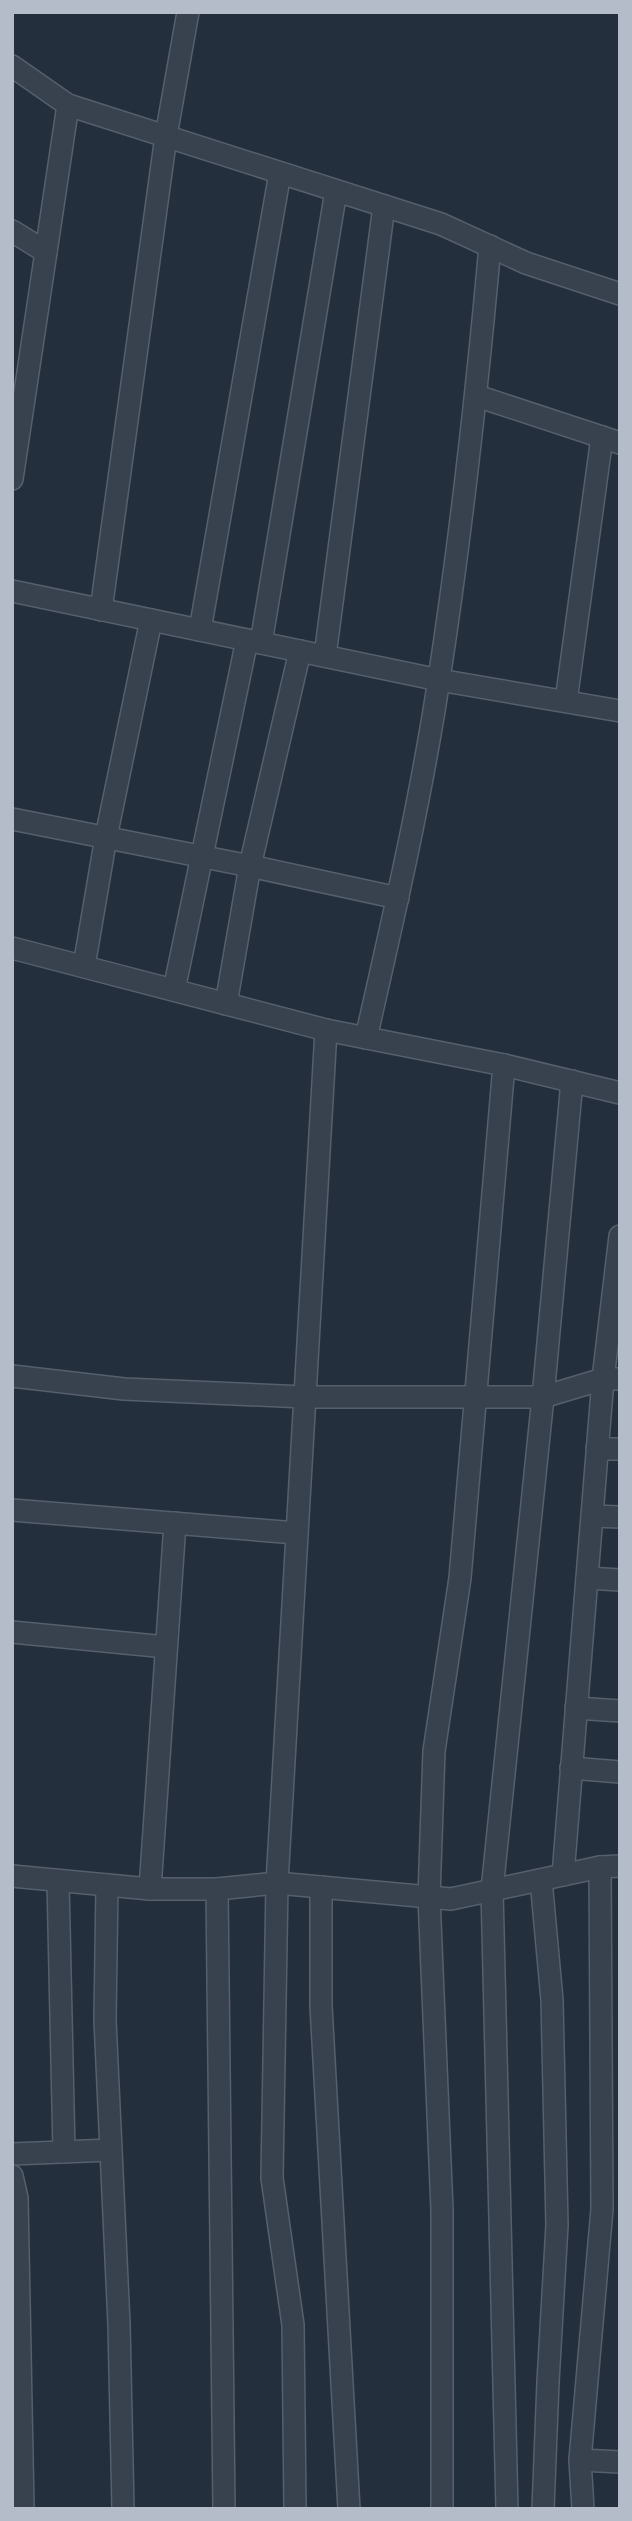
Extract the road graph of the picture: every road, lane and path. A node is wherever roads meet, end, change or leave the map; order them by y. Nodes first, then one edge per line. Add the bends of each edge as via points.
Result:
1 (188, 12) edge
2 (12, 66) edge
3 (68, 105) junction
4 (166, 136) junction
5 (280, 173) junction
6 (336, 191) junction
7 (384, 206) junction
8 (12, 231) edge
9 (490, 246) junction
10 (46, 252) junction
11 (620, 294) edge
12 (477, 396) junction
13 (611, 440) edge
14 (12, 479) edge
15 (12, 591) edge
16 (101, 610) junction
17 (151, 620) junction
18 (200, 630) junction
19 (254, 641) junction
20 (300, 651) junction
21 (326, 656) junction
22 (439, 680) junction
23 (566, 701) junction
24 (620, 711) edge
25 (12, 819) edge
26 (106, 837) junction
27 (203, 856) junction
28 (250, 866) junction
29 (398, 898) junction
30 (12, 948) edge
31 (84, 966) junction
32 (174, 990) junction
33 (226, 1004) junction
34 (326, 1030) junction
35 (366, 1038) junction
36 (504, 1065) junction
37 (572, 1081) junction
38 (620, 1093) edge
39 (620, 1236) edge
40 (12, 1376) edge
41 (612, 1379) edge
42 (304, 1397) junction
43 (476, 1397) junction
44 (544, 1397) junction
45 (597, 1449) junction
46 (620, 1450) edge
47 (12, 1510) edge
48 (592, 1516) junction
49 (620, 1517) edge
50 (175, 1523) junction
51 (296, 1533) junction
52 (587, 1578) junction
53 (620, 1580) edge
54 (12, 1632) edge
55 (166, 1647) junction
56 (576, 1708) junction
57 (620, 1711) edge
58 (571, 1768) junction
59 (620, 1772) edge
60 (610, 1867) edge
61 (563, 1875) junction
62 (12, 1876) edge
63 (541, 1880) junction
64 (58, 1881) junction
65 (277, 1883) junction
66 (107, 1885) junction
67 (321, 1887) junction
68 (150, 1889) junction
69 (217, 1889) junction
70 (492, 1890) junction
71 (429, 1897) junction
72 (610, 2011) edge
73 (111, 2150) junction
74 (64, 2152) junction
75 (12, 2154) edge
76 (12, 2176) edge
77 (15, 2198) edge
78 (580, 2460) junction
79 (620, 2462) edge
80 (23, 2509) edge
81 (123, 2509) edge
82 (223, 2509) edge
83 (295, 2509) edge
84 (349, 2509) edge
85 (442, 2509) edge
86 (507, 2509) edge
87 (544, 2509) edge
88 (583, 2509) edge

1 - 4 street
2 - 3 street
3 - 4 street
3 - 10 street
4 - 5 street
4 - 16 street
5 - 6 street
5 - 18 street
6 - 7 street
6 - 19 street
7 - 9 street
7 - 21 street
8 - 10 street
9 - 11 street
9 - 12 street
10 - 14 street
12 - 13 street
12 - 22 street
13 - 23 street
15 - 16 street
16 - 17 street
17 - 18 street
17 - 26 street
18 - 19 street
19 - 20 street
19 - 27 street
20 - 21 street
20 - 28 street
21 - 22 street
22 - 23 street
22 - 29 street
23 - 24 street
25 - 26 street
26 - 27 street
26 - 31 street
27 - 28 street
27 - 32 street
28 - 29 street
28 - 33 street
29 - 35 street
30 - 31 street
31 - 32 street
32 - 33 street
33 - 34 street
34 - 35 street
34 - 42 street
35 - 36 street
36 - 37 street
36 - 43 street
37 - 38 street
37 - 44 street
39 - 41 street
40 - 42 street via 124,1390
41 - 44 street
41 - 45 street
42 - 43 street
42 - 51 street
43 - 44 street
43 - 71 street via 460,1578 434,1751
44 - 70 street
45 - 46 street
45 - 48 street
47 - 50 street
48 - 49 street
48 - 52 street
50 - 51 street
50 - 55 street
51 - 65 street
52 - 53 street
52 - 56 street
54 - 55 street
55 - 68 street
56 - 57 street
56 - 58 street
58 - 59 street
58 - 61 street
60 - 61 street
60 - 72 street
61 - 63 street
62 - 64 street
63 - 70 street
63 - 87 street via 552,2000 557,2225
64 - 66 street
64 - 74 street
65 - 67 street
65 - 69 street
65 - 83 street via 272,2178 293,2325
66 - 68 street
66 - 73 street via 105,2020
67 - 71 street
67 - 84 street via 321,2006
68 - 69 street
69 - 82 street
70 - 71 street via 451,1899
70 - 86 street
71 - 85 street via 442,2210
72 - 78 street via 603,2209
73 - 74 street
73 - 81 street
74 - 75 street
76 - 77 street
77 - 80 street
78 - 79 street
78 - 88 street

